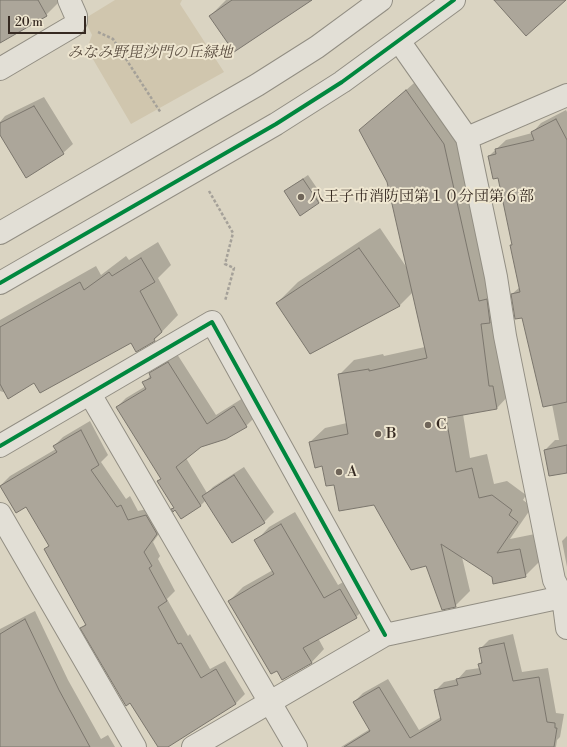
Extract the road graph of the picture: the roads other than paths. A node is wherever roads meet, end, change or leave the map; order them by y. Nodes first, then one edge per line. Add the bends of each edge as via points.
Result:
1 (69, 0) edge
2 (454, 0) edge
3 (375, 2) edge
4 (399, 41) junction
5 (0, 69) edge
6 (566, 97) edge
7 (467, 138) junction
8 (0, 233) edge
9 (0, 283) edge
10 (90, 394) junction
11 (0, 446) edge
12 (0, 514) edge
13 (565, 597) edge
14 (567, 628) edge
15 (385, 635) junction
16 (270, 702) junction
17 (135, 747) edge
18 (193, 747) edge
19 (296, 747) edge

1 - 5 street via 76,16 73,26
2 - 4 street
3 - 8 street via 318,47 258,85
4 - 7 street
4 - 9 street via 342,82 276,124
6 - 7 street
7 - 13 street via 554,580
10 - 11 street
10 - 15 street via 212,322
10 - 16 street
12 - 17 street
13 - 14 street
13 - 15 street
15 - 16 street
16 - 18 street
16 - 19 street

